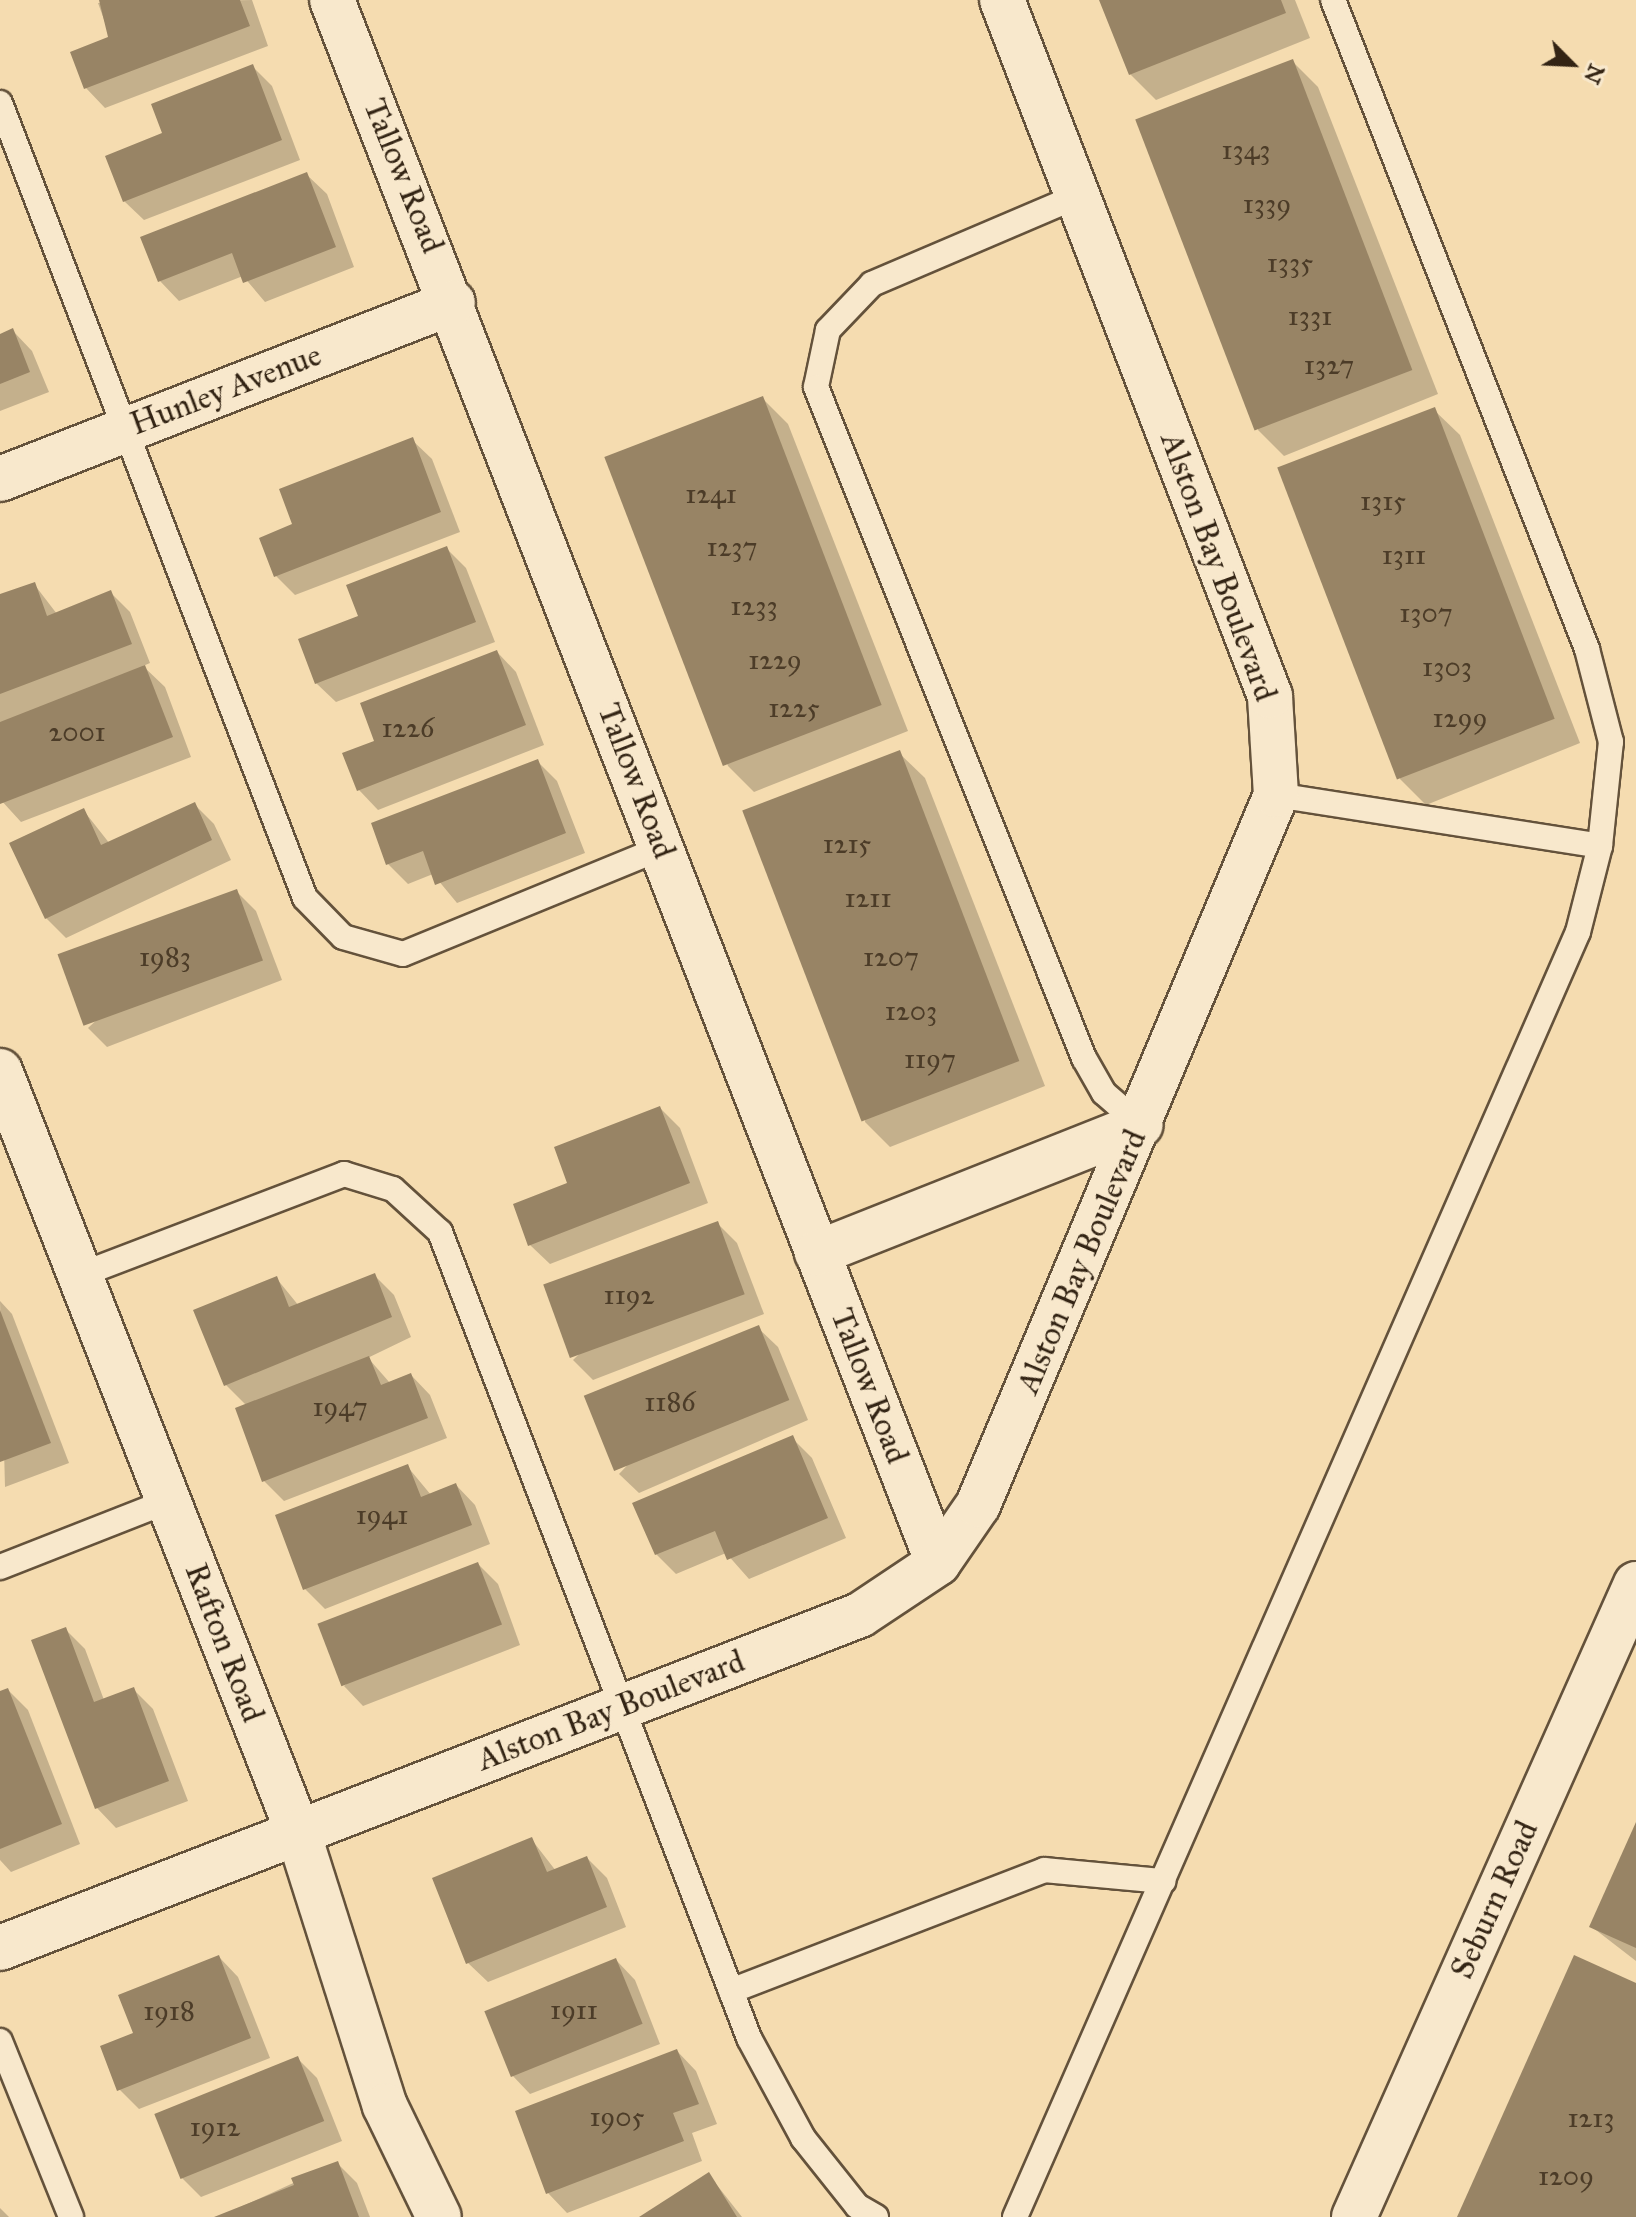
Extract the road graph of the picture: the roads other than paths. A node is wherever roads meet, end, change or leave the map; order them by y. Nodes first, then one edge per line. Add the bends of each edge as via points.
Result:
1 (332, 0) edge
2 (1002, 0) edge
3 (1333, 0) edge
4 (0, 103) edge
5 (1078, 196) junction
6 (453, 302) junction
7 (127, 429) junction
8 (0, 479) edge
9 (1276, 795) junction
10 (1600, 846) junction
11 (662, 848) junction
12 (0, 1071) edge
13 (9, 1122) edge
14 (1141, 1125) junction
15 (817, 1253) junction
16 (80, 1275) junction
17 (168, 1501) junction
18 (938, 1563) junction
19 (0, 1567) edge
20 (1636, 1584) edge
21 (627, 1705) junction
22 (298, 1832) junction
23 (1163, 1881) junction
24 (0, 1948) edge
25 (731, 1991) junction
26 (0, 2041) edge
27 (71, 2217) edge
28 (439, 2217) edge
29 (876, 2217) edge
30 (1015, 2217) edge
31 (1354, 2217) edge

1 - 6 street, Tallow Road
2 - 5 street, Alston Bay Boulevard
3 - 10 lane via 1587,649 1611,742
4 - 7 lane
5 - 9 street, Alston Bay Boulevard via 1270,696
5 - 14 lane via 872,284 828,330 816,387 1084,1058 1104,1093
6 - 7 street, Hunley Avenue
6 - 11 street, Tallow Road
7 - 8 street, Hunley Avenue
7 - 11 lane via 305,898 343,937 403,954
9 - 10 lane
9 - 14 street, Alston Bay Boulevard
10 - 23 lane via 1578,932
11 - 15 street, Tallow Road
12 - 13 street, Rafton Road
13 - 16 street, Rafton Road
14 - 15 street
14 - 18 street, Alston Bay Boulevard via 978,1505
15 - 18 street, Tallow Road
16 - 17 street, Rafton Road
16 - 21 lane via 344,1174 393,1189 440,1232
17 - 19 lane
17 - 22 street, Rafton Road
18 - 21 street, Alston Bay Boulevard via 860,1615
20 - 31 street, Seburn Road
21 - 22 street, Alston Bay Boulevard
21 - 25 lane
22 - 24 street, Alston Bay Boulevard
22 - 28 street, Rafton Road via 385,2106
23 - 25 lane via 1044,1870
23 - 30 lane
25 - 29 lane via 803,2138 857,2206
26 - 27 lane

